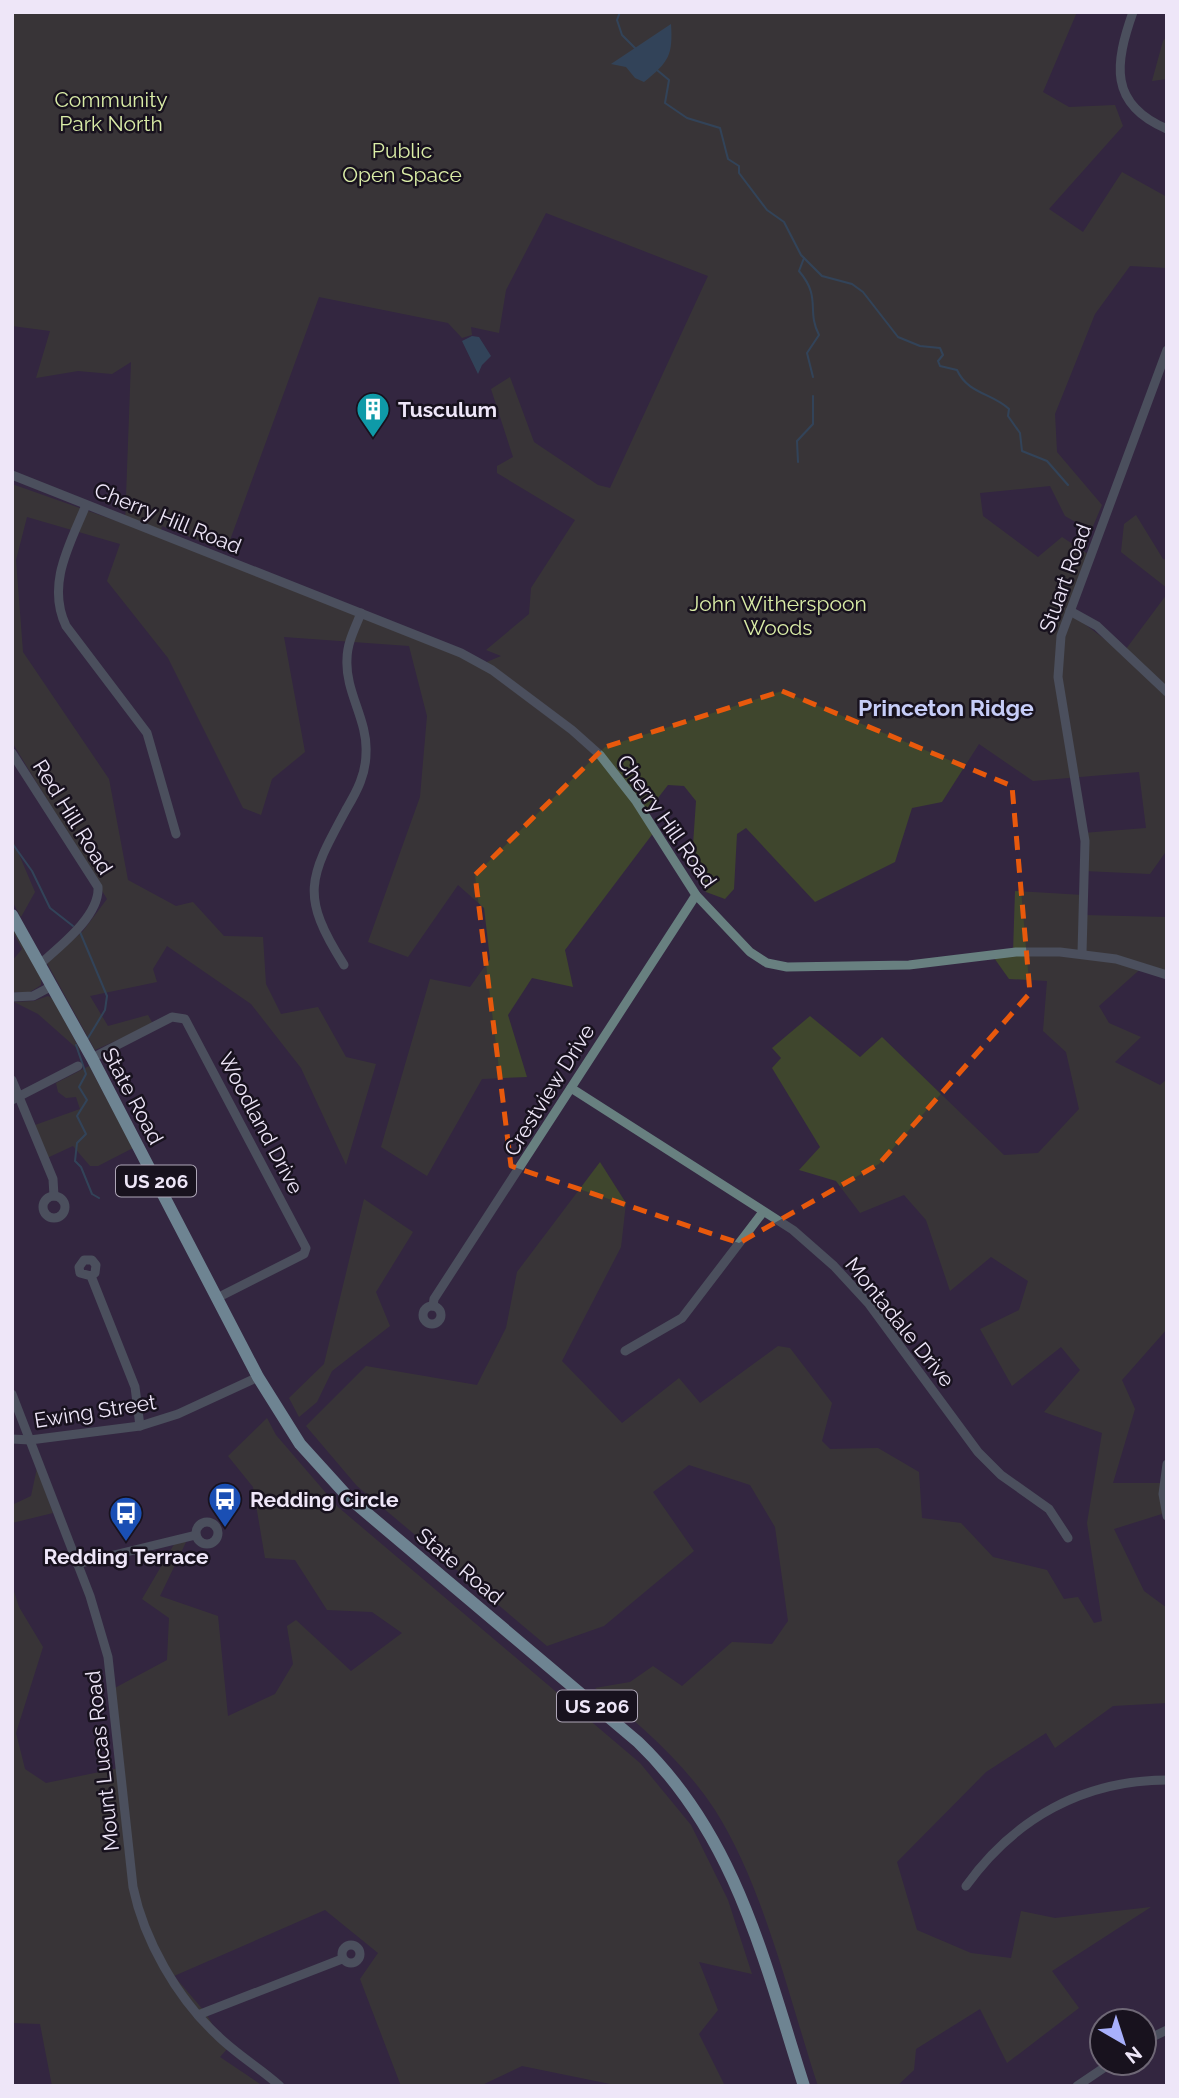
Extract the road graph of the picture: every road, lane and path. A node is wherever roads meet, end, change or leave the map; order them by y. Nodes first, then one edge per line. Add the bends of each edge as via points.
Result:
1 (1133, 12) edge
2 (1167, 130) edge
3 (1167, 350) edge
4 (12, 475) edge
5 (86, 505) junction
6 (1070, 611) junction
7 (361, 613) junction
8 (1167, 692) edge
9 (12, 752) edge
10 (176, 834) dead end
11 (696, 895) junction
12 (12, 915) edge
13 (1082, 953) junction
14 (40, 964) junction
15 (344, 965) dead end
16 (1167, 975) edge
17 (52, 986) junction
18 (12, 997) edge
19 (92, 1058) junction
20 (78, 1066) dead end
21 (12, 1080) edge
22 (571, 1088) junction
23 (15, 1098) edge
24 (54, 1196) dead end
25 (763, 1212) junction
26 (91, 1276) dead end
27 (218, 1298) junction
28 (433, 1306) dead end
29 (625, 1351) dead end
30 (258, 1377) junction
31 (12, 1394) edge
32 (140, 1426) junction
33 (12, 1439) edge
34 (30, 1440) junction
35 (1167, 1464) edge
36 (1167, 1516) edge
37 (196, 1535) dead end
38 (1068, 1538) dead end
39 (77, 1564) junction
40 (1167, 1780) edge
41 (966, 1886) dead end
42 (342, 1958) dead end
43 (198, 2015) junction
44 (280, 2086) edge
45 (804, 2086) edge

1 - 2 street via 1118,58 1119,70 1131,104
3 - 6 street, Stuart Road
4 - 5 street, Cherry Hill Road
5 - 7 street, Cherry Hill Road
5 - 10 street via 60,570 59,608 66,626 147,733
6 - 8 street via 1097,626
6 - 13 street, Stuart Road via 1057,663 1085,841
7 - 11 street, Cherry Hill Road via 481,662 572,730 624,784
7 - 15 street via 348,650 347,670 364,730 365,766 359,787 321,855 313,887 322,929
9 - 14 street, Red Hill Road via 98,887 97,900 79,928
11 - 13 street, Cherry Hill Road via 750,952 787,967 909,965 1016,952
11 - 22 street, Crestview Drive
12 - 14 highway, State Road / US 206
13 - 16 street, Cherry Hill Road
14 - 17 highway, State Road / US 206
17 - 18 street via 33,996
17 - 19 highway, State Road / US 206
19 - 27 highway, State Road / US 206
19 - 27 street, Woodland Drive via 172,1017 188,1022 306,1248 304,1254
20 - 23 street
21 - 23 street
22 - 25 street, Montadale Drive
22 - 28 street, Crestview Drive
23 - 24 street via 53,1179
25 - 29 street via 682,1318
25 - 38 street, Montadale Drive via 804,1239 853,1284 978,1452 1001,1475 1049,1509
26 - 32 street via 135,1387
27 - 30 highway, State Road / US 206
30 - 32 street, Ewing Street
30 - 45 highway, State Road / US 206 via 300,1444 339,1488 638,1742 688,1796 718,1845 748,1913
31 - 34 street, Mount Lucas Road
32 - 34 street, Ewing Street
33 - 34 street, Ewing Street
34 - 39 street, Mount Lucas Road
35 - 36 street via 1163,1494
37 - 39 street
39 - 43 street, Mount Lucas Road via 108,1657 136,1901 158,1954
40 - 41 street via 1098,1788 1049,1808 1004,1840
42 - 43 street
43 - 44 street, Mount Lucas Road via 219,2038

